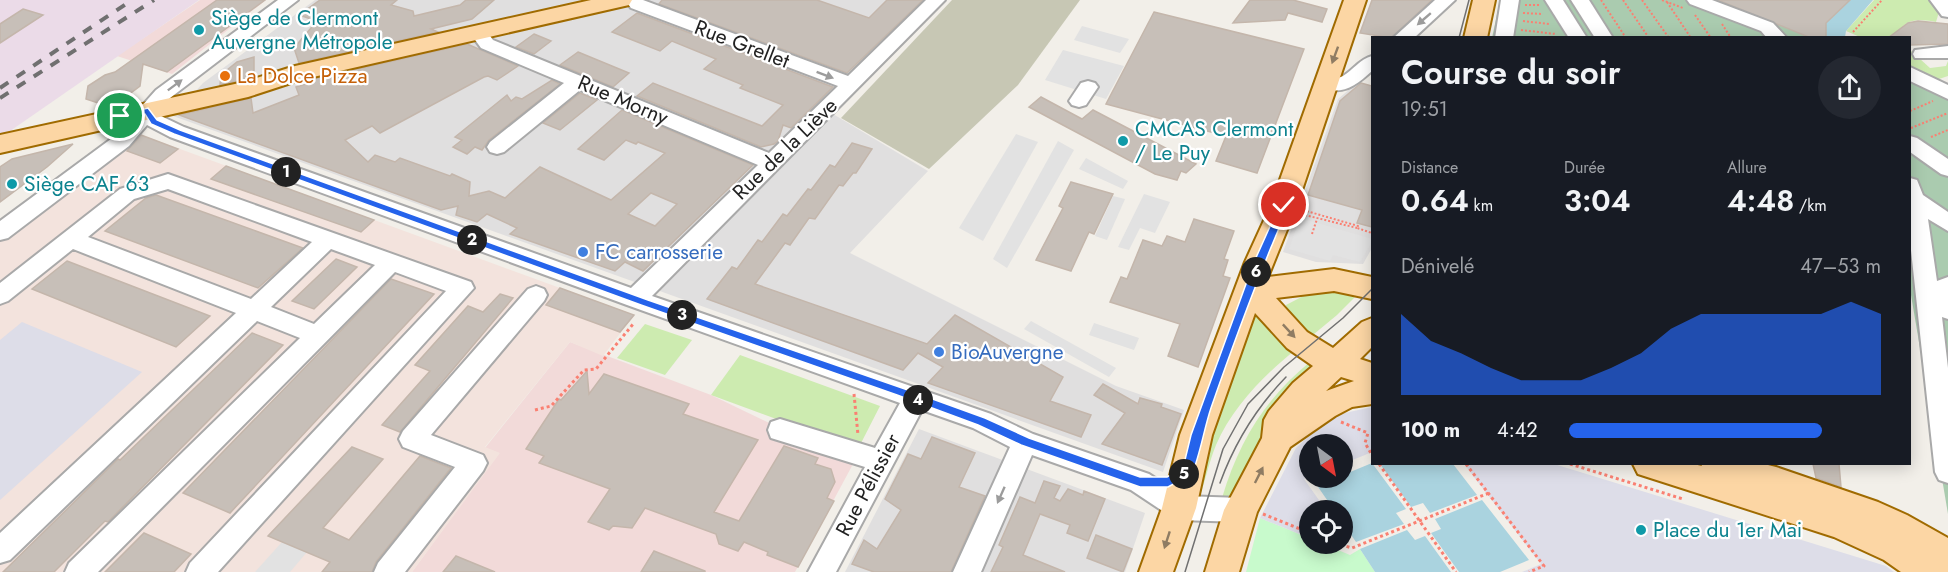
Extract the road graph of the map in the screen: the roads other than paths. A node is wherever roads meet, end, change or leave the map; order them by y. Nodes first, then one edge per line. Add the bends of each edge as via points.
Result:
1 (289, 0) edge
2 (621, 0) edge
3 (634, 0) edge
4 (936, 0) edge
5 (1355, 0) edge
6 (1446, 0) edge
7 (1484, 0) edge
8 (1580, 0) edge
9 (1939, 0) edge
10 (1695, 6) edge
11 (1948, 12) edge
12 (479, 33) junction
13 (1404, 36) edge
14 (1475, 36) edge
15 (1603, 36) edge
16 (1776, 36) edge
17 (1948, 52) edge
18 (1922, 54) dead end
19 (1371, 63) edge
20 (1911, 74) edge
21 (579, 81) junction
22 (852, 84) junction
23 (1325, 84) junction
24 (1943, 96) edge
25 (148, 111) junction
26 (0, 144) edge
27 (1911, 144) edge
28 (497, 147) dead end
29 (771, 162) junction
30 (1948, 169) edge
31 (1912, 192) edge
32 (0, 216) edge
33 (1948, 223) edge
34 (0, 232) edge
35 (71, 239) junction
36 (328, 239) junction
37 (391, 262) junction
38 (1928, 280) edge
39 (1250, 288) junction
40 (1371, 288) edge
41 (0, 295) edge
42 (536, 295) dead end
43 (635, 298) junction
44 (254, 310) junction
45 (1948, 310) edge
46 (1371, 331) edge
47 (318, 335) junction
48 (1337, 363) junction
49 (1942, 384) edge
50 (1369, 386) edge
51 (915, 399) junction
52 (780, 430) dead end
53 (1278, 439) junction
54 (1025, 442) junction
55 (870, 458) junction
56 (1652, 465) edge
57 (1720, 465) edge
58 (1948, 470) edge
59 (1188, 471) junction
60 (1140, 482) junction
61 (1179, 508) junction
62 (1251, 512) junction
63 (0, 551) edge
64 (1948, 557) edge
65 (79, 572) edge
66 (200, 572) edge
67 (388, 572) edge
68 (822, 572) edge
69 (967, 572) edge
70 (1156, 572) edge
71 (1222, 572) edge
72 (1930, 572) edge

25 -> 1 street via 163,94
2 - 12 main road
3 -> 22 street, Rue Grellet
4 - 22 street, Rue de la Liève
5 -> 23 main road
6 -> 13 street
7 - 14 main road
8 - 15 street
9 - 11 street
10 - 16 street via 1767,27
12 - 21 street, Rue Morny via 487,44
12 - 25 main road
17 - 18 street
19 - 23 street via 1345,84
20 - 24 street
21 - 28 street
21 - 29 street, Rue Morny
22 - 29 street, Rue de la Liève
23 - 39 main road via 1284,205
25 - 26 main road
25 - 32 street via 100,138
25 - 34 street via 122,141
25 - 43 street via 154,122 177,132
27 - 30 street
29 - 43 street, Rue de la Liève
31 - 33 street
31 - 38 street
35 - 36 street via 127,194 168,181
35 - 41 street
35 - 44 street
36 - 37 street
36 - 44 street
37 - 47 street
37 - 66 street via 463,288
38 - 45 street
38 - 49 street
39 - 40 main road via 1334,279
39 -> 48 main road via 1297,340
39 - 59 main road via 1196,435
42 - 67 street via 412,439 474,464
43 - 51 street
44 - 47 street
44 - 63 street
46 - 48 main road
47 - 65 street
48 - 50 main road
48 - 53 main road via 1280,420
49 - 58 street
50 - 53 main road via 1304,418
51 - 54 street
51 - 55 street, Rue Pélissier
52 - 55 street
62 -> 53 main road
54 - 60 street
54 -> 69 street
55 - 68 street, Rue Pélissier
56 - 72 main road via 1841,524 1896,549
57 - 64 main road via 1876,516
59 - 60 street via 1168,482
59 - 61 main road
60 - 61 street
61 - 62 street
61 -> 70 main road
62 - 71 main road

